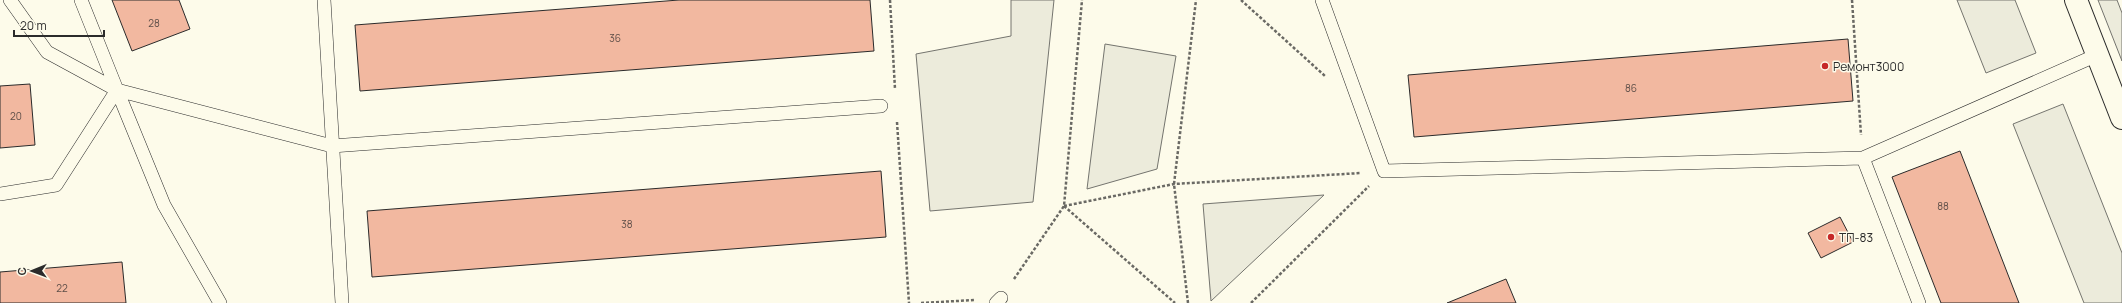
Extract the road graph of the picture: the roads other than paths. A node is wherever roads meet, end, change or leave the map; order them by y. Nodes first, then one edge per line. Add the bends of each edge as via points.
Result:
1 (10, 0) edge
2 (81, 0) edge
3 (324, 0) edge
4 (1322, 0) edge
5 (2076, 0) edge
6 (2097, 54) junction
7 (117, 90) junction
8 (881, 106) dead end
9 (2122, 118) edge
10 (332, 146) junction
11 (1863, 158) junction
12 (0, 194) edge
13 (220, 303) edge
14 (342, 303) edge
15 (1919, 303) edge

1 - 7 lane via 47,52
2 - 7 lane
3 - 10 lane
4 - 11 lane via 1384,171
5 - 6 main road
6 - 9 main road
6 - 11 lane
7 - 10 lane
7 - 12 lane via 56,185
7 - 13 lane via 164,205
8 - 10 lane
10 - 14 lane
11 - 15 lane

